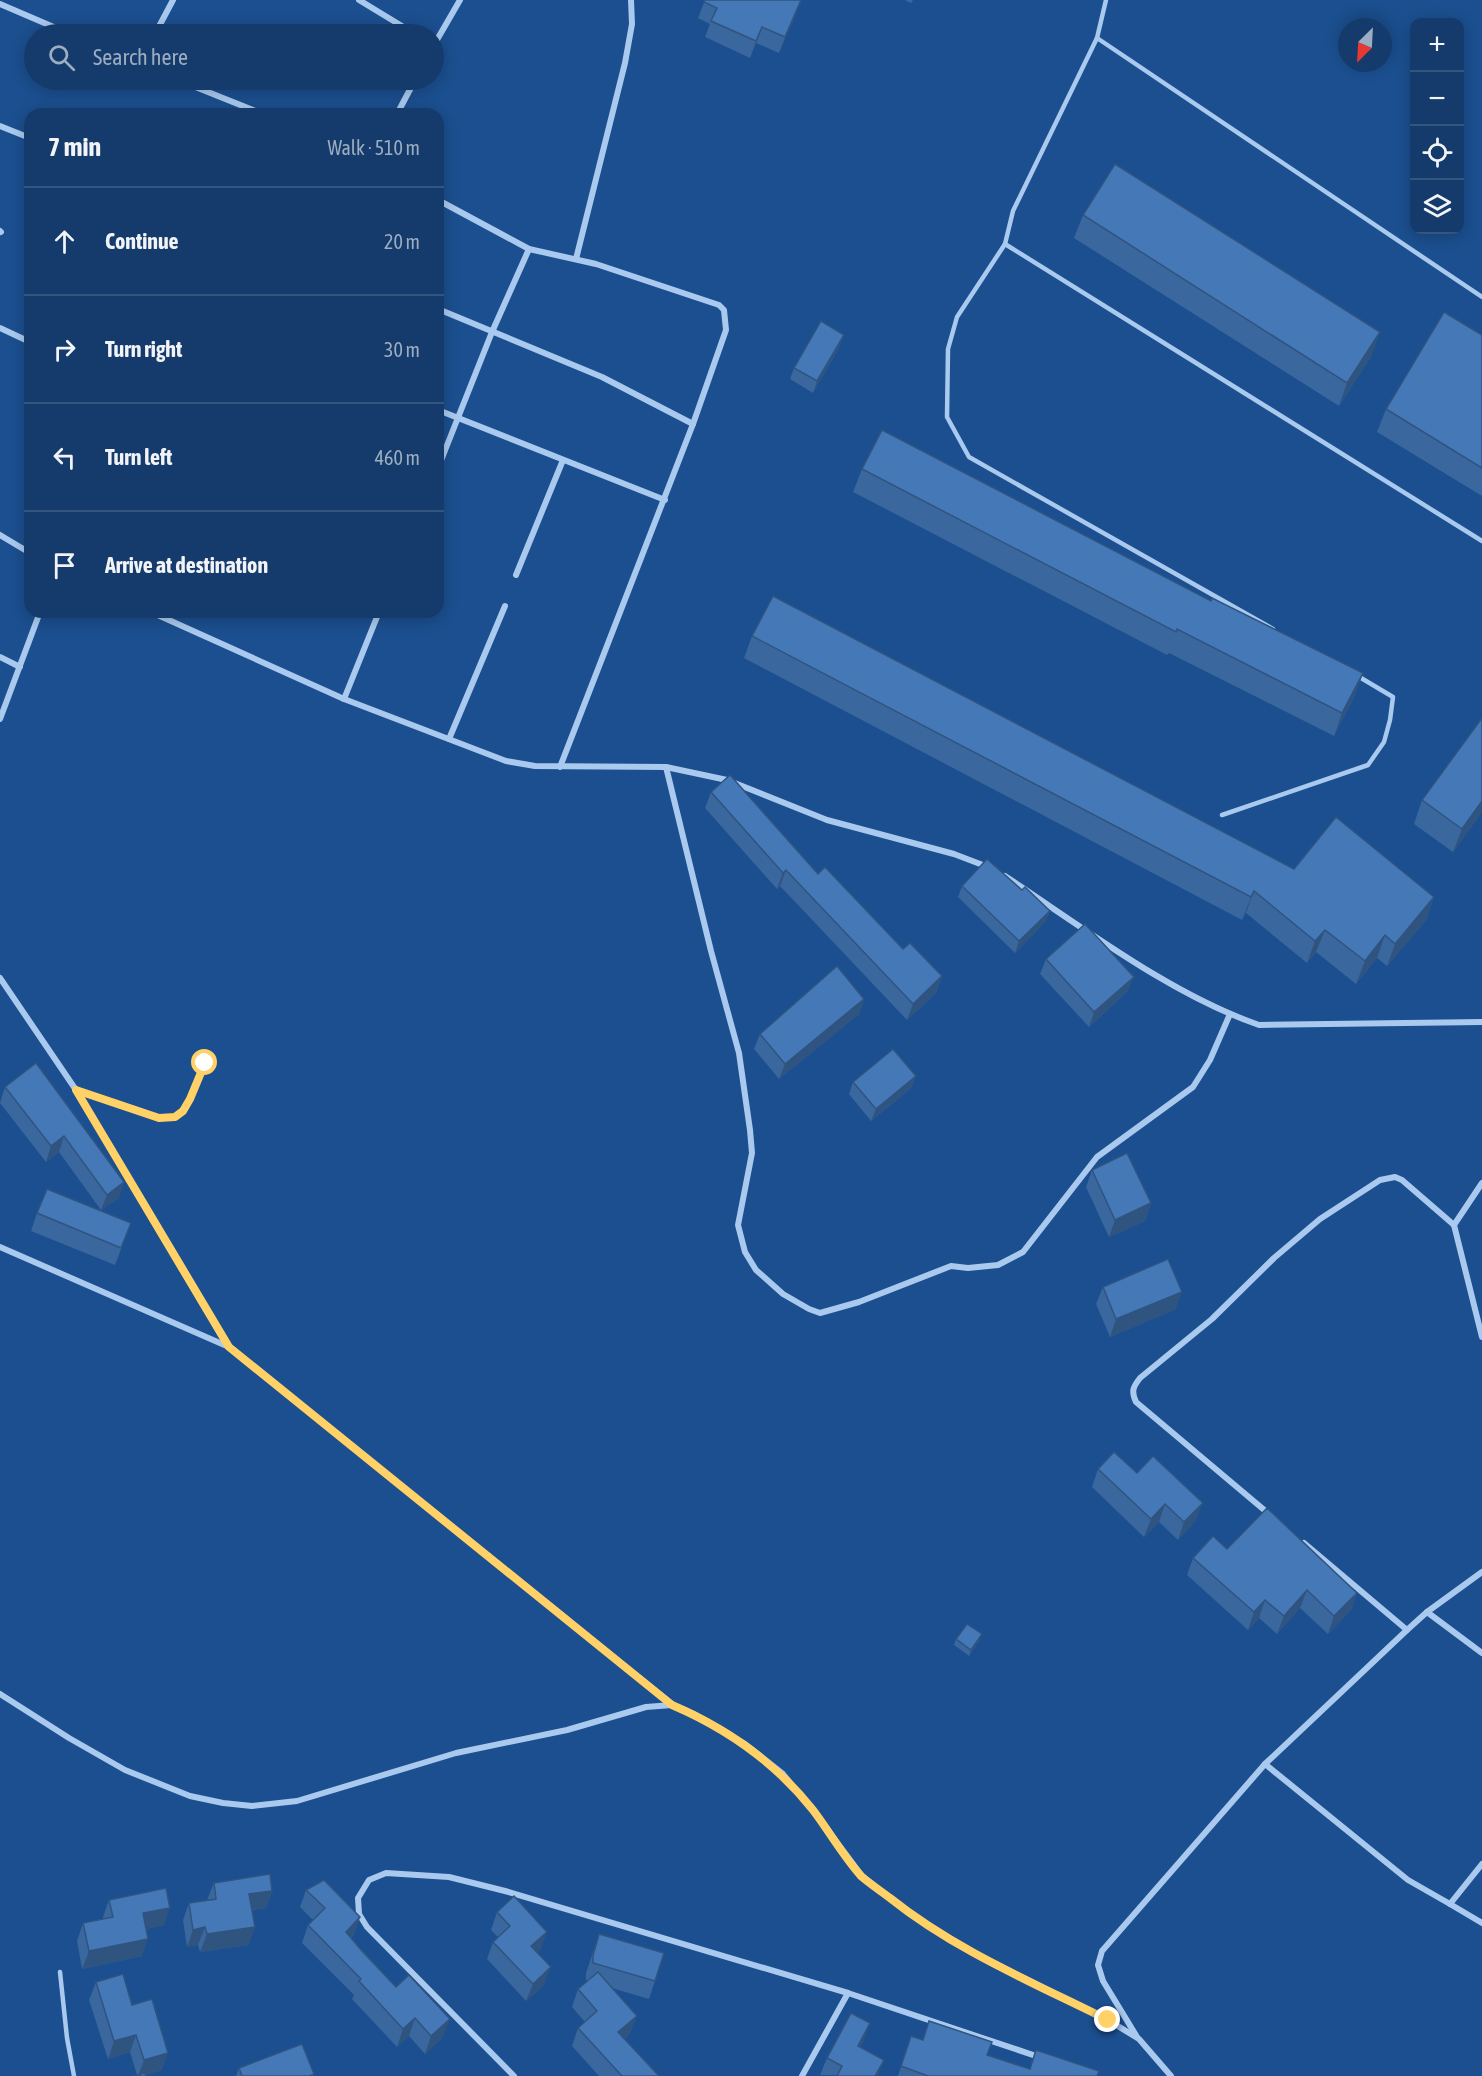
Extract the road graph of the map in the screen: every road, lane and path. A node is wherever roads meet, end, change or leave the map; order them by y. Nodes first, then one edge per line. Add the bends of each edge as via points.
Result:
1 (173, 0) edge
2 (360, 0) edge
3 (459, 0) edge
4 (631, 0) edge
5 (1106, 0) edge
6 (0, 4) edge
7 (47, 24) edge
8 (160, 24) edge
9 (399, 24) edge
10 (444, 27) edge
11 (1097, 38) junction
12 (201, 90) edge
13 (410, 90) edge
14 (244, 108) edge
15 (400, 108) edge
16 (0, 126) edge
17 (24, 136) edge
18 (444, 203) edge
19 (1005, 244) junction
20 (529, 249) junction
21 (576, 259) junction
22 (1482, 297) edge
23 (444, 312) edge
24 (0, 328) edge
25 (492, 332) junction
26 (24, 339) edge
27 (444, 413) edge
28 (457, 418) junction
29 (693, 424) junction
30 (444, 452) edge
31 (563, 460) junction
32 (665, 500) junction
33 (0, 535) edge
34 (1482, 541) edge
35 (24, 549) edge
36 (516, 575) dead end
37 (505, 606) dead end
38 (38, 618) edge
39 (164, 618) edge
40 (377, 618) edge
41 (1279, 632) edge
42 (0, 657) edge
43 (20, 667) junction
44 (1351, 672) edge
45 (344, 699) junction
46 (0, 719) edge
47 (449, 739) junction
48 (560, 767) junction
49 (666, 767) junction
50 (1222, 815) dead end
51 (0, 978) edge
52 (1230, 1014) junction
53 (1482, 1022) edge
54 (205, 1063) dead end
55 (76, 1090) junction
56 (1482, 1183) edge
57 (1454, 1225) junction
58 (0, 1247) edge
59 (1482, 1337) edge
60 (229, 1347) junction
61 (1272, 1516) edge
62 (1299, 1539) edge
63 (1482, 1572) edge
64 (1427, 1612) junction
65 (1407, 1629) junction
66 (1482, 1653) edge
67 (0, 1694) edge
68 (672, 1705) junction
69 (1265, 1764) junction
70 (1482, 1864) edge
71 (1450, 1904) junction
72 (1482, 1923) edge
73 (60, 1972) dead end
74 (848, 1993) junction
75 (1138, 2039) junction
76 (1052, 2061) edge
77 (74, 2076) edge
78 (513, 2076) edge
79 (802, 2076) edge
80 (1171, 2076) edge

1 - 8 street
2 - 9 street
3 - 10 street
4 - 21 street via 632,24 625,63
5 - 11 lane
6 - 7 street
11 - 19 lane via 1013,211
11 - 22 lane
12 - 14 street
13 - 15 street
16 - 17 street
18 - 20 street
19 - 34 lane
19 - 41 lane via 957,317 948,349 947,417 969,457
20 - 21 street
20 - 25 street
21 - 29 street via 719,305 724,310 726,330
23 - 25 street
24 - 26 street
25 - 28 street
25 - 29 street via 602,377
27 - 28 street
28 - 30 street
28 - 31 street
29 - 32 street
31 - 32 street
31 - 36 street
32 - 48 street
33 - 35 street
37 - 47 street
38 - 43 street
39 - 45 street
40 - 45 street
42 - 43 street
43 - 46 street
44 - 50 lane via 1393,697 1384,742 1368,765
45 - 47 street
47 - 48 street via 506,761
48 - 49 street
49 - 52 street via 727,780 827,820 954,854 995,870 1161,978
49 - 52 street via 739,1053 752,1153 738,1225 745,1252 756,1270 808,1309 820,1313 951,1266 998,1265 1023,1252 1097,1157 1193,1088
51 - 55 street
52 - 53 street via 1259,1025
54 - 55 lane via 190,1099 175,1117 159,1118
55 - 60 street
56 - 57 street
57 - 59 street
57 - 61 street via 1402,1180 1380,1180 1320,1219 1134,1385 1136,1402
58 - 60 street
60 - 68 street
62 - 65 street
63 - 64 street
64 - 65 street
64 - 66 street
65 - 69 street
67 - 68 street via 125,1770 190,1796 252,1806 297,1801 456,1753 567,1730 646,1707
68 - 75 street via 745,1744 782,1773 861,1876 910,1914 966,1949
69 - 71 street via 1408,1880
69 - 75 street via 1102,1951 1098,1965 1103,1981
70 - 71 street
71 - 72 street
73 - 77 lane
74 - 76 street
74 - 78 street via 494,1888 449,1878 386,1873 369,1880 358,1898 359,1914 367,1927
74 - 79 street
75 - 80 street

